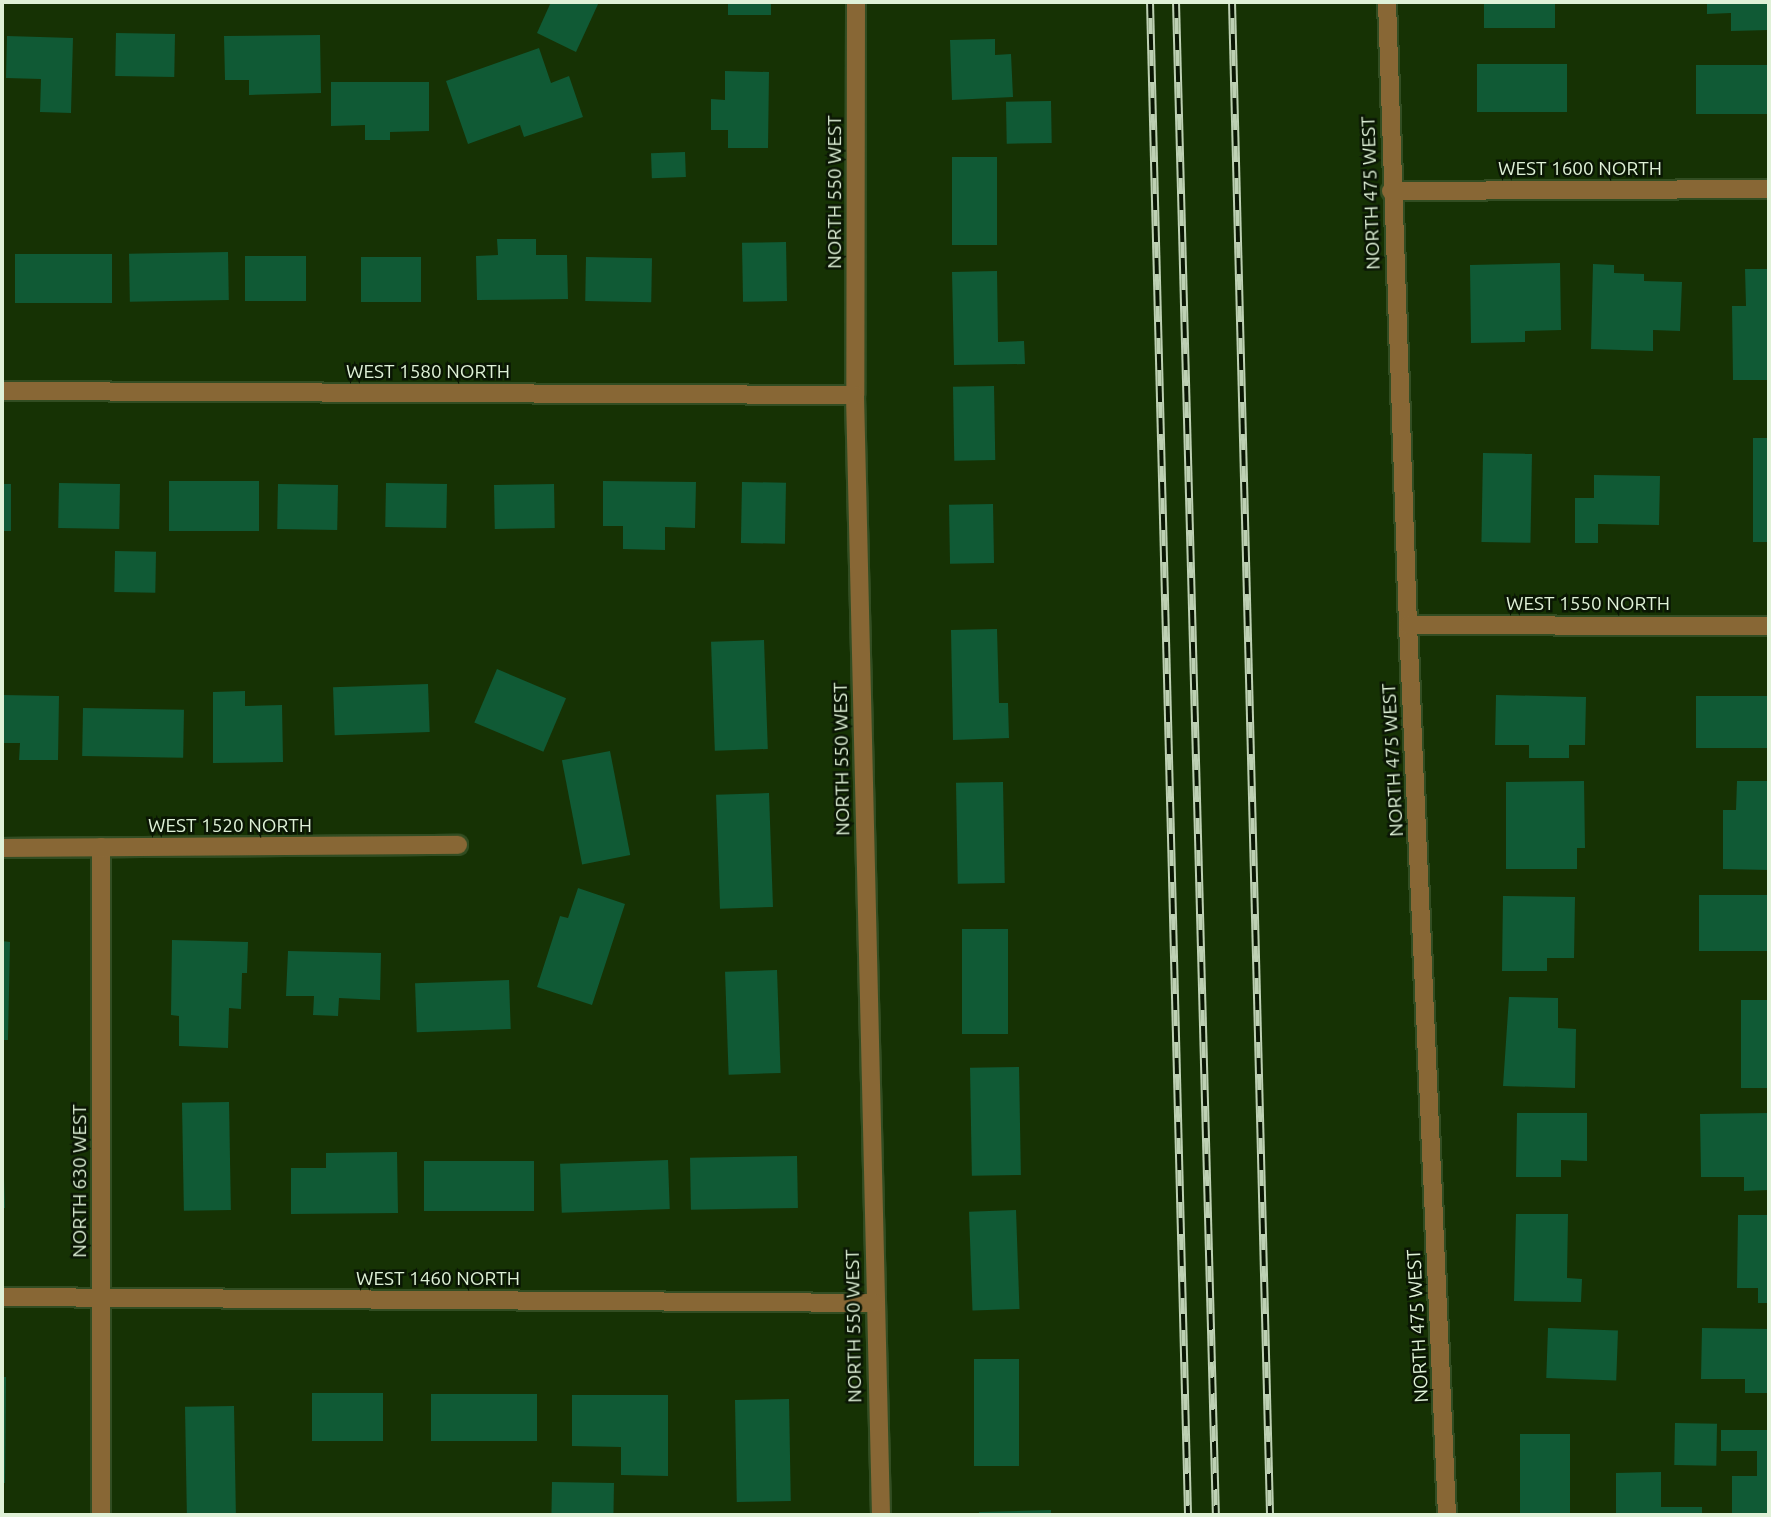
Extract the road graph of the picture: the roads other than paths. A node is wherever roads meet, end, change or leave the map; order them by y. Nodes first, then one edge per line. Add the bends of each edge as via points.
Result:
1 (856, 2) edge
2 (1387, 2) edge
3 (1769, 189) edge
4 (1391, 191) junction
5 (2, 391) edge
6 (855, 394) junction
7 (1408, 625) junction
8 (1769, 626) edge
9 (458, 845) dead end
10 (101, 847) junction
11 (2, 848) edge
12 (2, 1297) edge
13 (101, 1297) junction
14 (875, 1303) junction
15 (101, 1515) edge
16 (881, 1515) edge
17 (1447, 1515) edge

1 - 6 street, NORTH 550 WEST
2 - 4 street, NORTH 475 WEST
3 - 4 street, WEST 1600 NORTH
4 - 7 street, NORTH 475 WEST
5 - 6 street, WEST 1580 NORTH
6 - 14 street, NORTH 550 WEST
7 - 8 street, WEST 1550 NORTH
7 - 17 street, NORTH 475 WEST
9 - 10 street, WEST 1520 NORTH
10 - 11 street, WEST 1520 NORTH
10 - 13 street, NORTH 630 WEST
12 - 13 street, WEST 1460 NORTH
13 - 14 street, WEST 1460 NORTH
13 - 15 street, NORTH 630 WEST
14 - 16 street, NORTH 550 WEST

